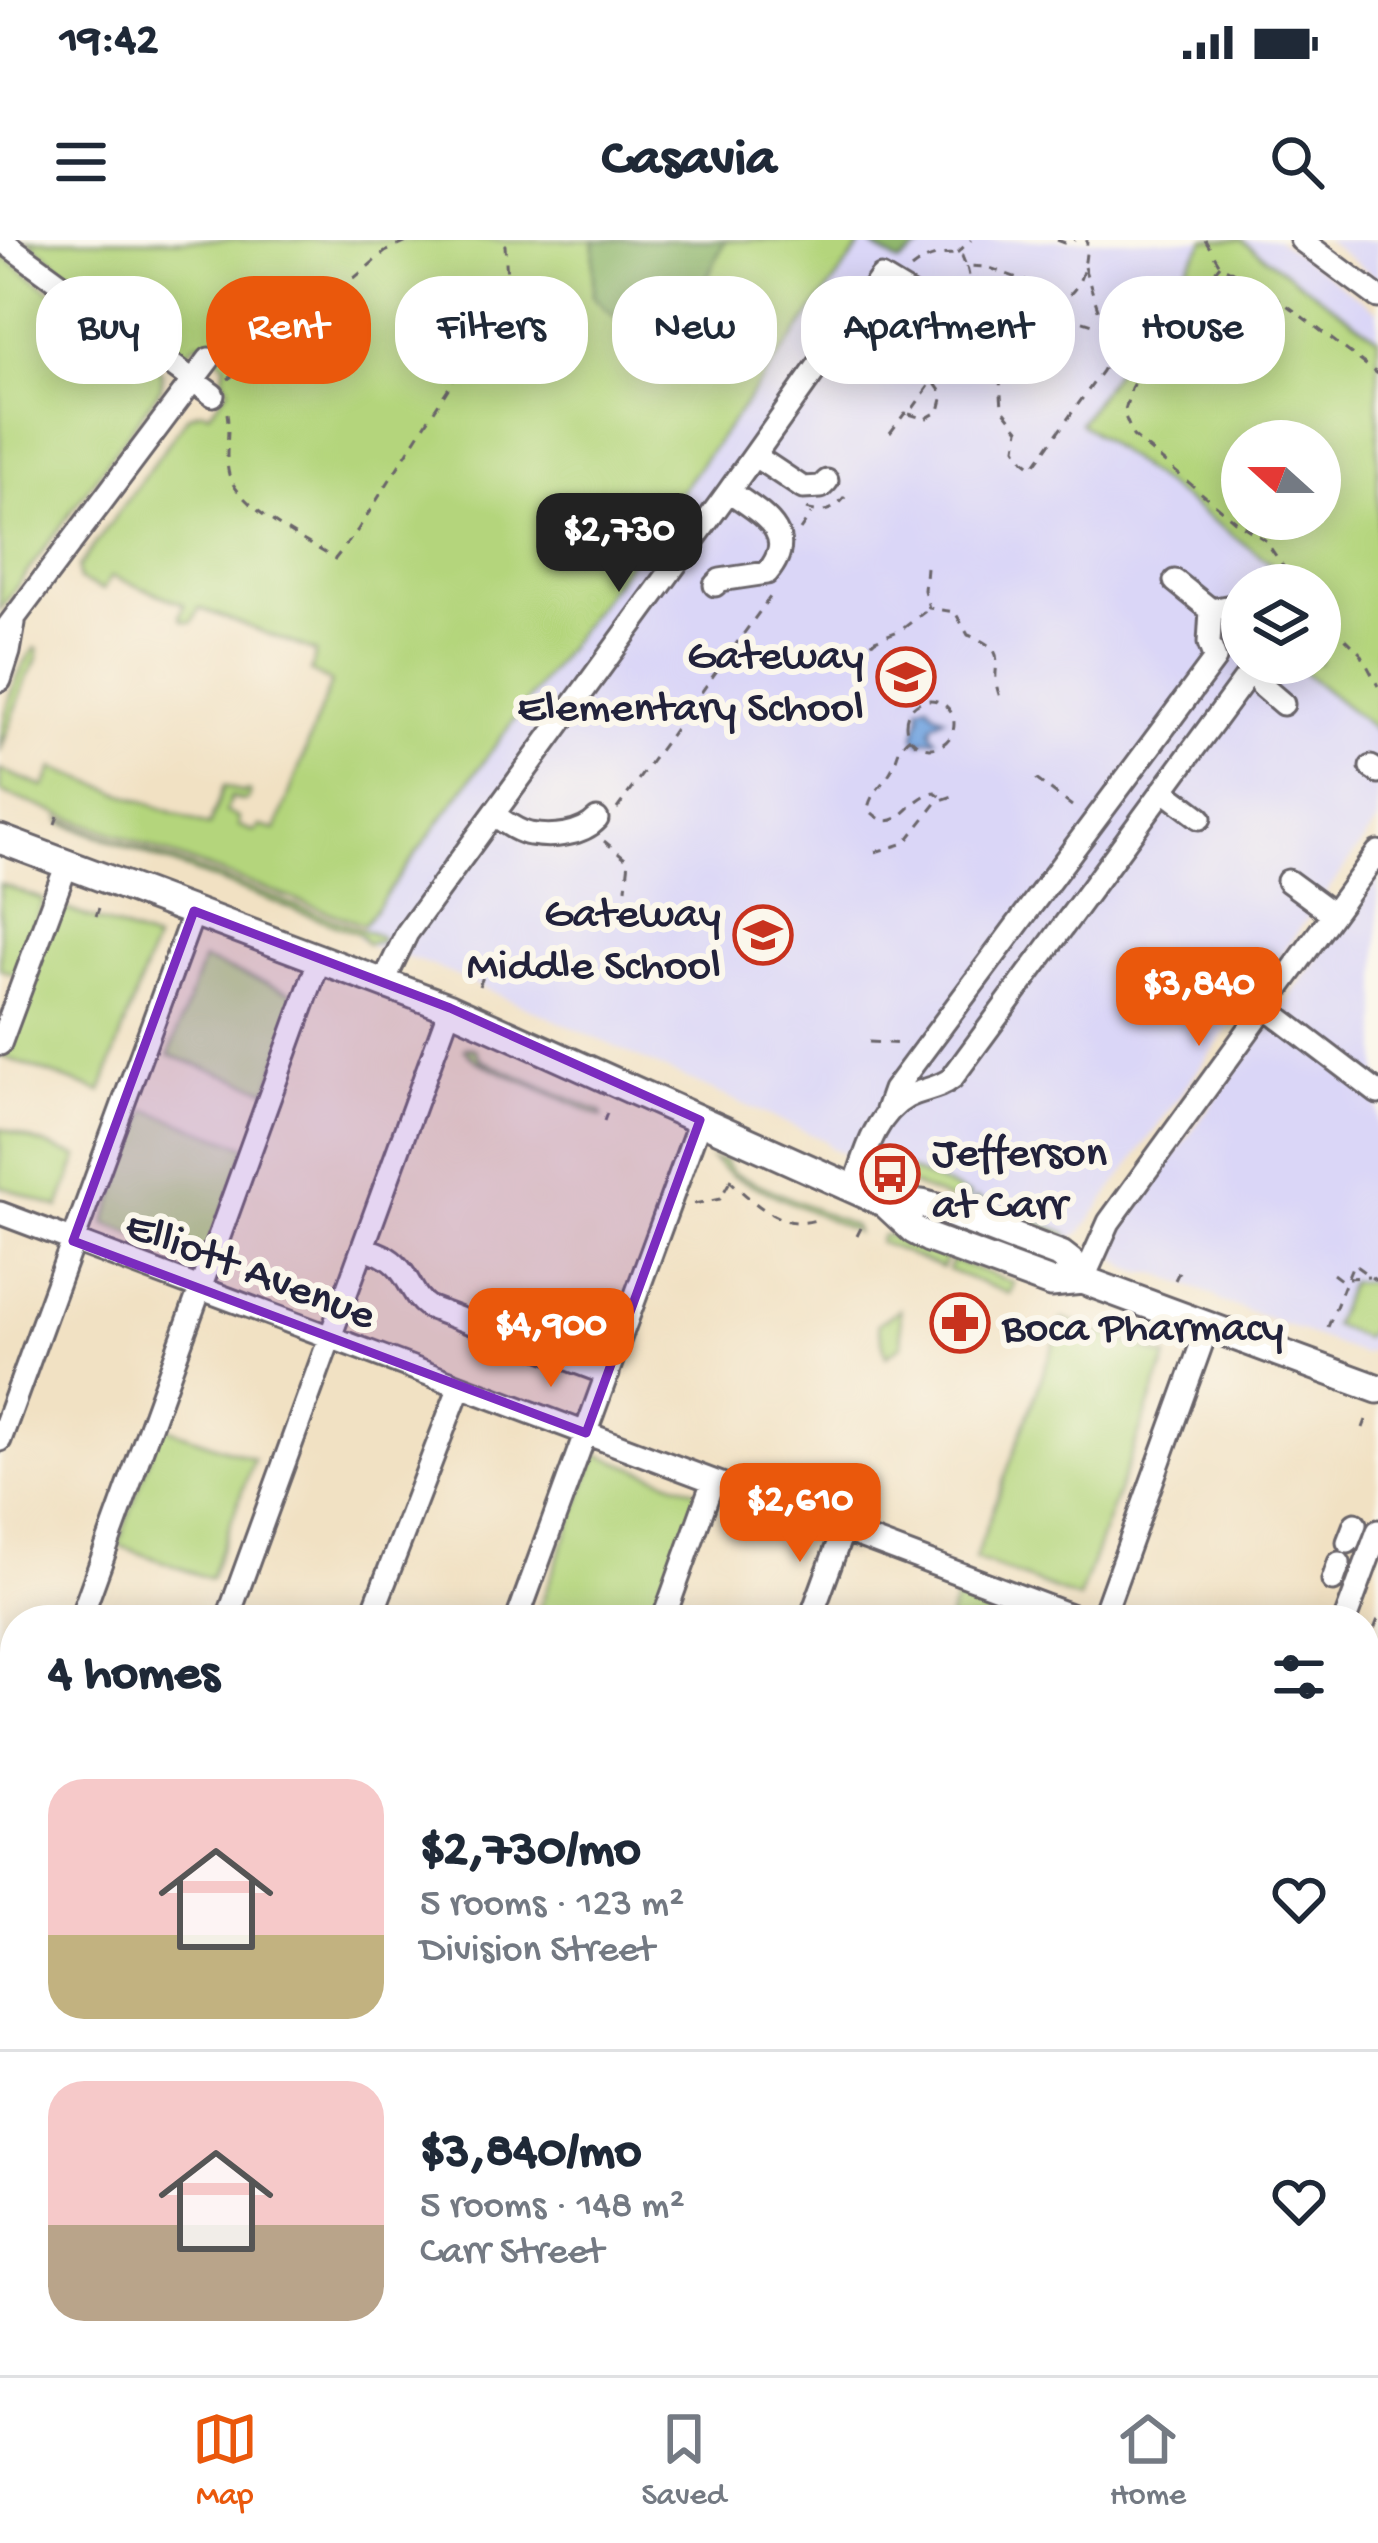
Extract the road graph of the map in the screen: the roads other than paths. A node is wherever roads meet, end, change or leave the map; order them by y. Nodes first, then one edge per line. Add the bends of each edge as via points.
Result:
1 (1, 240) edge
2 (1301, 240) edge
3 (1378, 296) edge
4 (206, 363) edge
5 (193, 380) junction
6 (806, 384) edge
7 (213, 395) road end
8 (755, 456) junction
9 (827, 481) dead end
10 (729, 491) junction
11 (1175, 581) dead end
12 (715, 585) dead end
13 (1221, 608) edge
14 (1211, 610) junction
15 (7, 628) edge
16 (1215, 659) junction
17 (1221, 664) edge
18 (0, 680) edge
19 (1243, 684) edge
20 (1261, 684) edge
21 (1283, 704) dead end
22 (1163, 790) junction
23 (494, 815) junction
24 (1199, 818) dead end
25 (602, 824) road end
26 (0, 839) edge
27 (1378, 852) edge
28 (67, 863) junction
29 (1288, 881) dead end
30 (194, 911) junction
31 (1333, 914) junction
32 (320, 958) junction
33 (384, 981) junction
34 (1265, 1007) junction
35 (450, 1008) junction
36 (0, 1043) edge
37 (1378, 1093) edge
38 (887, 1110) junction
39 (700, 1120) junction
40 (854, 1190) junction
41 (0, 1213) edge
42 (73, 1241) junction
43 (363, 1248) junction
44 (1083, 1280) junction
45 (201, 1289) junction
46 (1208, 1326) junction
47 (330, 1337) junction
48 (608, 1374) junction
49 (460, 1386) junction
50 (1378, 1389) edge
51 (586, 1433) junction
52 (0, 1441) edge
53 (713, 1481) junction
54 (843, 1530) junction
55 (1378, 1532) edge
56 (85, 1605) edge
57 (232, 1605) edge
58 (376, 1605) edge
59 (523, 1605) edge
60 (668, 1605) edge
61 (816, 1605) edge
62 (1043, 1605) edge
63 (1107, 1605) edge
64 (1351, 1605) edge

1 - 5 street
2 - 3 street
4 - 5 street
5 - 7 street
5 - 15 street
6 - 8 street
8 - 9 street via 803,488
8 - 10 street
10 - 12 street via 778,530 780,546 772,580 767,573
10 - 23 street
11 - 14 street
13 - 14 street
14 - 16 street
15 - 18 street
16 - 17 street
16 - 38 street via 894,1090
19 - 22 street
20 - 21 street
22 - 24 street
22 - 38 street via 952,1078
23 - 25 street via 516,829 580,832
23 - 33 street via 407,933
26 - 28 main road
27 - 31 street
28 - 30 main road
28 - 36 street
29 - 31 street
30 - 32 main road
30 - 42 street
31 - 34 street
32 - 33 main road
32 - 45 street
33 - 35 main road
34 - 37 street
34 - 44 street via 1109,1222
35 - 39 main road
35 - 43 street
38 - 40 street
39 - 40 main road
39 - 48 street
40 - 44 main road via 885,1203 940,1209 1061,1255
41 - 42 street, Elliott Avenue
42 - 45 street, Elliott Avenue
42 - 52 street
43 - 47 street
43 - 48 street via 385,1255 428,1307
44 - 46 main road
45 - 47 street, Elliott Avenue
45 - 56 street
46 - 50 main road
46 - 63 street
47 - 49 street, Elliott Avenue
47 - 57 street
48 - 51 street
49 - 51 street, Elliott Avenue
49 - 58 street
51 - 53 street, Elliott Avenue
51 - 59 street
53 - 54 street, Elliott Avenue
53 - 60 street
54 - 61 street
54 - 62 street, Elliott Avenue
55 - 64 street

